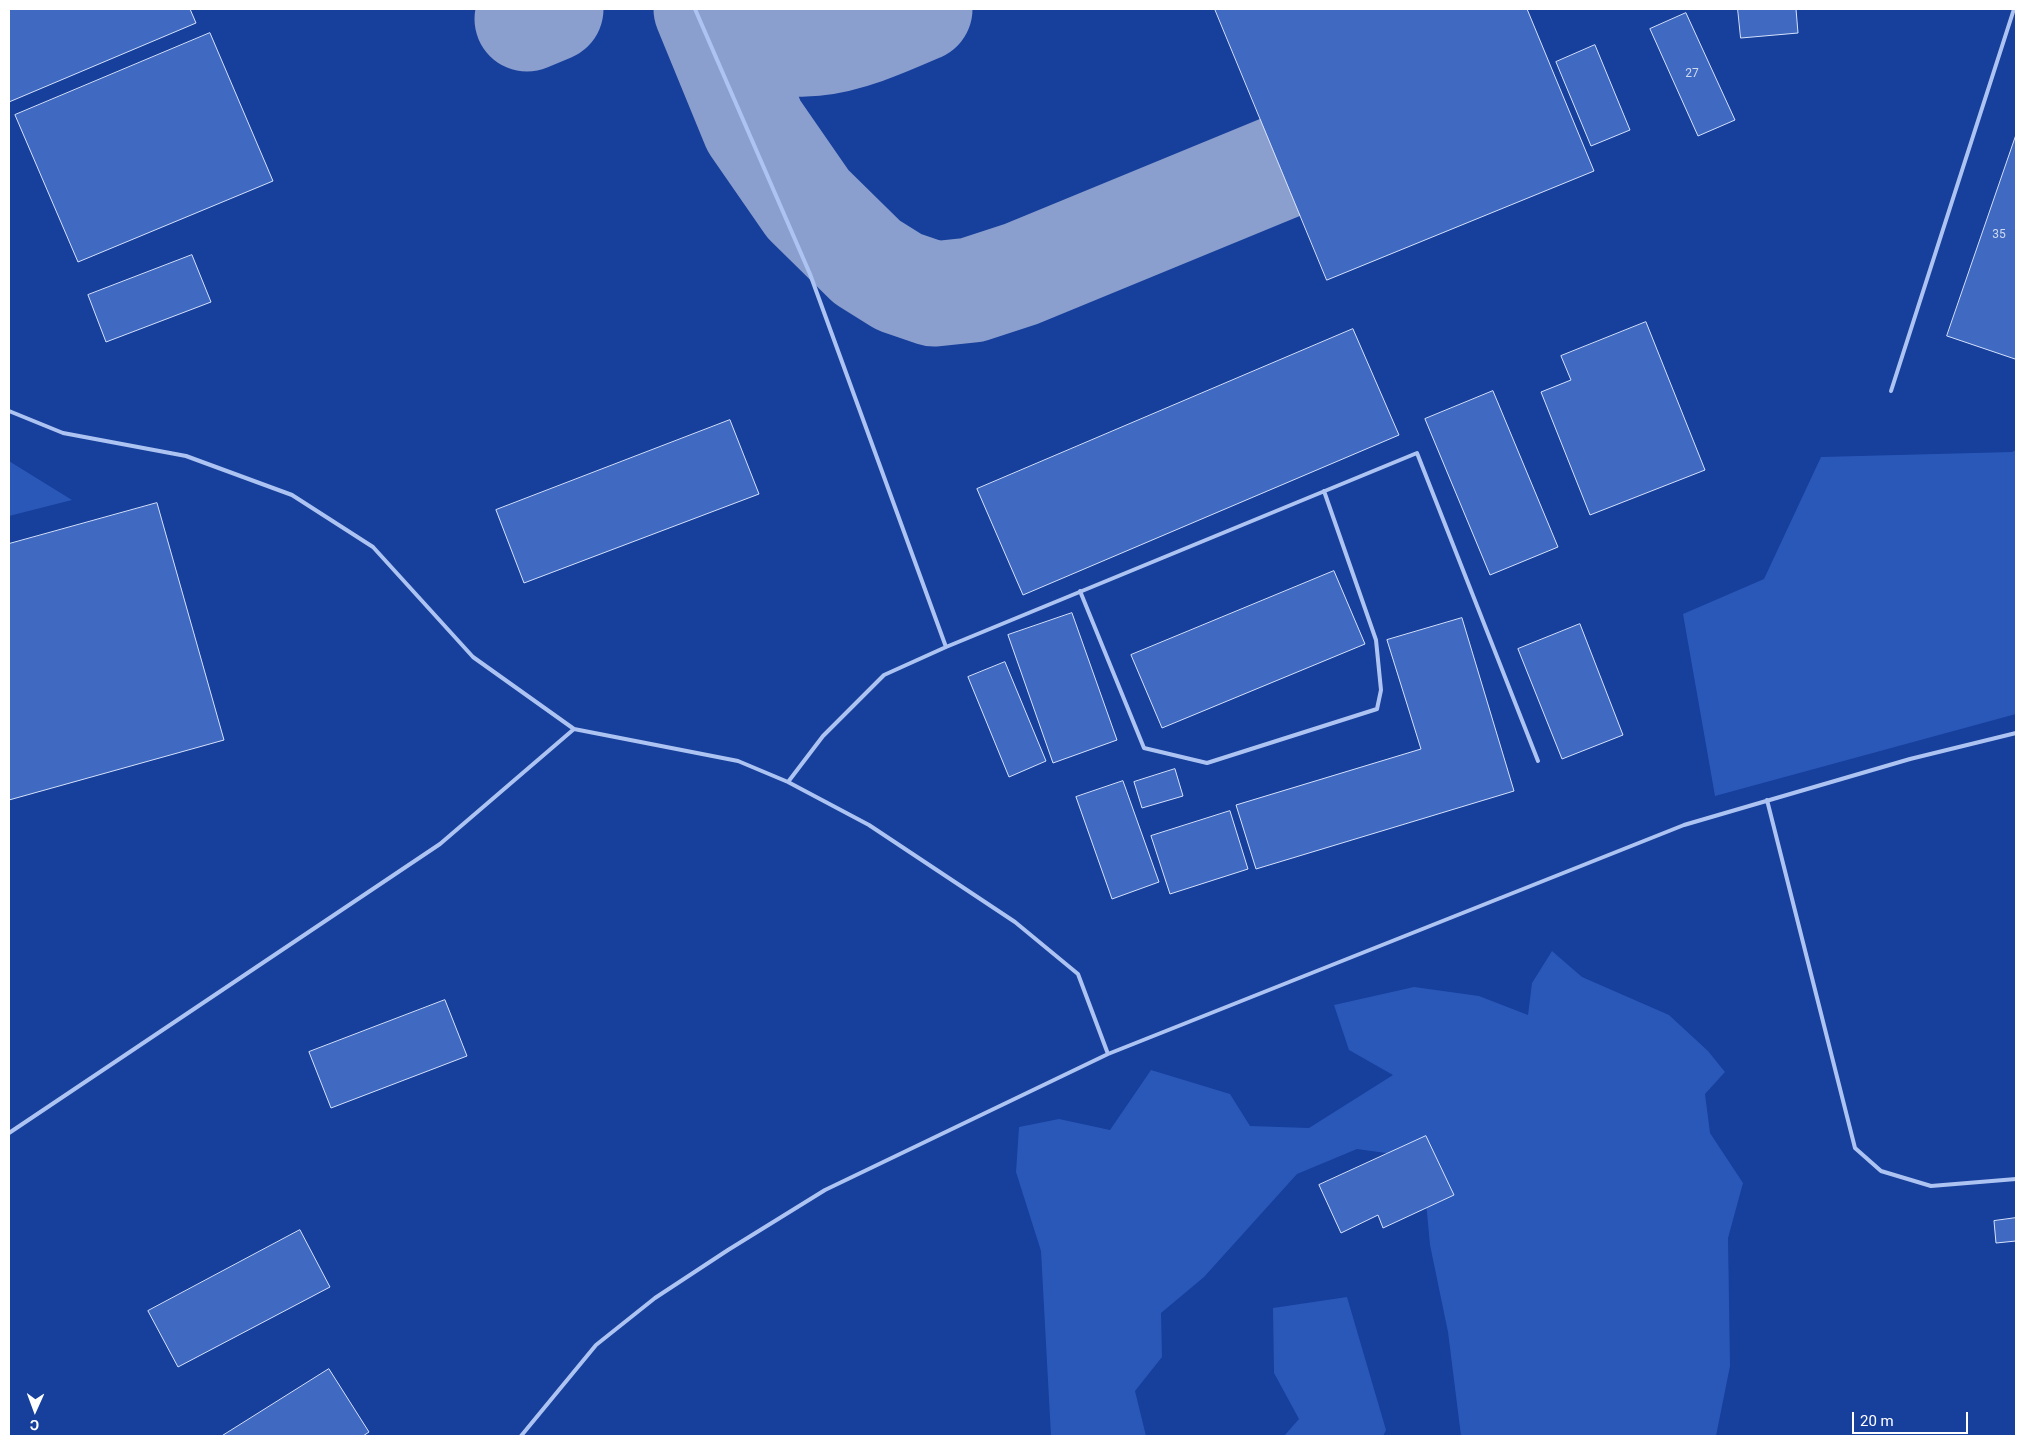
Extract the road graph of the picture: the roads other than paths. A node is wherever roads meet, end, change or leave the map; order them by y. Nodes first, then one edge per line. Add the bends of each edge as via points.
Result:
1 (695, 9) edge
2 (2014, 9) edge
3 (1891, 391) dead end
4 (9, 411) edge
5 (1324, 492) junction
6 (1080, 591) junction
7 (946, 647) junction
8 (574, 729) junction
9 (2016, 733) edge
10 (1538, 762) dead end
11 (788, 782) junction
12 (1767, 800) junction
13 (1108, 1054) junction
14 (9, 1133) edge
15 (2016, 1179) edge
16 (520, 1436) edge

1 - 7 lane via 810,274
2 - 3 lane
4 - 8 lane via 64,433 186,456 292,495 372,547 473,656
5 - 6 lane
5 - 6 lane via 1376,640 1382,690 1377,709 1207,763 1144,748
5 - 10 lane via 1416,453
6 - 7 lane
7 - 11 lane via 884,675 822,736
8 - 11 lane via 738,761
8 - 14 lane via 440,844
9 - 12 lane
11 - 13 lane via 869,825 1015,922 1071,968 1078,974
12 - 13 lane via 1684,825
12 - 15 lane via 1856,1148 1881,1172 1931,1186
13 - 16 lane via 825,1190 728,1250 655,1298 596,1345

